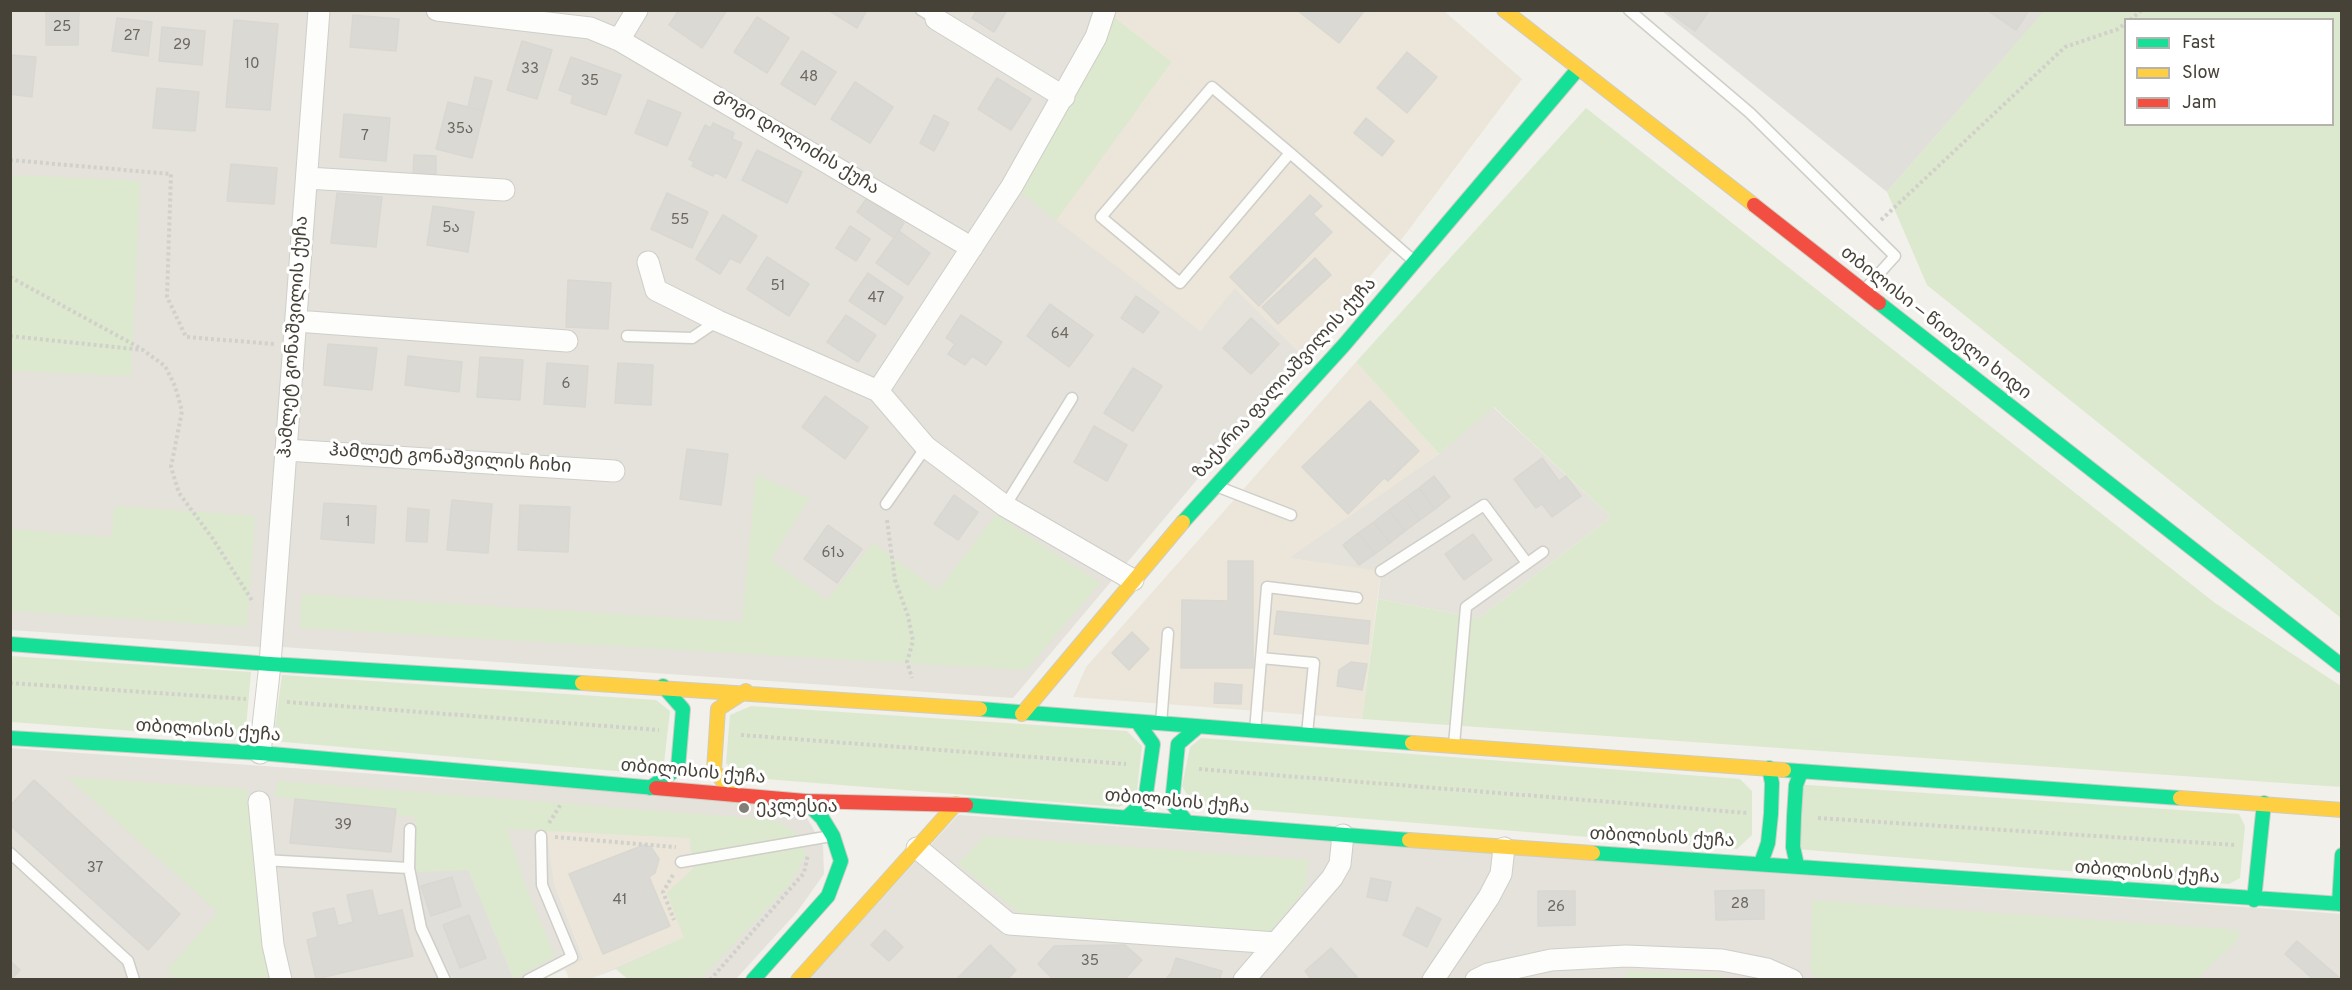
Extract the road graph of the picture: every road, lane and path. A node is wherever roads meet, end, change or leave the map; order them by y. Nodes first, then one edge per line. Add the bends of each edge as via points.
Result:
1 (320, 10) edge
2 (437, 10) edge
3 (637, 10) edge
4 (1105, 10) edge
5 (1504, 10) edge
6 (1629, 10) edge
7 (928, 15) edge
8 (2124, 24) edge
9 (619, 40) junction
10 (1578, 69) junction
11 (1064, 97) junction
12 (1290, 153) junction
13 (10, 160) edge
14 (307, 178) junction
15 (504, 190) dead end
16 (1869, 231) junction
17 (972, 248) junction
18 (1414, 261) junction
19 (648, 262) dead end
20 (10, 277) edge
21 (1864, 290) junction
22 (296, 321) junction
23 (718, 321) junction
24 (10, 336) edge
25 (627, 336) dead end
26 (567, 341) dead end
27 (294, 345) junction
28 (143, 350) junction
29 (878, 391) junction
30 (1072, 398) dead end
31 (926, 447) junction
32 (286, 450) junction
33 (614, 471) dead end
34 (1213, 486) junction
35 (886, 504) joint
36 (1005, 506) junction
37 (1291, 515) dead end
38 (1543, 552) dead end
39 (1527, 563) junction
40 (1382, 571) dead end
41 (1133, 580) junction
42 (1357, 598) dead end
43 (254, 605) dead end
44 (1168, 633) dead end
45 (10, 644) edge
46 (1261, 658) junction
47 (270, 664) junction
48 (2342, 666) edge
49 (663, 686) junction
50 (746, 691) junction
51 (905, 702) junction
52 (1022, 714) junction
53 (1138, 723) junction
54 (1161, 725) junction
55 (1198, 727) junction
56 (1255, 731) junction
57 (1307, 735) junction
58 (10, 738) edge
59 (1454, 745) junction
60 (260, 753) junction
61 (1769, 768) junction
62 (1801, 772) junction
63 (564, 780) junction
64 (650, 788) junction
65 (734, 795) junction
66 (805, 801) junction
67 (259, 802) dead end
68 (2264, 803) junction
69 (956, 804) junction
70 (2342, 810) edge
71 (1126, 817) junction
72 (1186, 821) junction
73 (410, 829) dead end
74 (1343, 835) junction
75 (542, 836) junction
76 (832, 836) junction
77 (807, 841) junction
78 (916, 848) junction
79 (1504, 848) junction
80 (10, 853) edge
81 (2342, 855) edge
82 (263, 860) junction
83 (681, 862) junction
84 (1761, 863) junction
85 (1797, 865) junction
86 (409, 868) junction
87 (2254, 900) junction
88 (2340, 904) edge
89 (674, 920) dead end
90 (1276, 943) junction
91 (134, 980) edge
92 (281, 980) edge
93 (445, 980) edge
94 (528, 980) edge
95 (710, 980) edge
96 (753, 980) edge
97 (798, 980) edge
98 (1244, 980) edge
99 (1433, 980) edge
100 (1476, 980) edge
101 (1792, 980) edge

1 - 14 street, ჰამლეტ გონაშვილის ქუჩა
2 - 9 street, გოგი დოლიძის ქუჩა via 590,28
3 - 9 street
4 - 11 street via 1096,37
5 - 10 main road, თბილისი — წითელი ხიდი
6 - 16 lane via 1750,112
7 - 11 street
8 - 16 path via 2066,47
9 - 17 street, გოგი დოლიძის ქუჩა
10 - 18 main road, ზაქარია ფალიაშვილის ქუჩა
10 - 21 main road, თბილისი — წითელი ხიდი
11 - 17 street
12 - 12 lane via 1180,283 1101,217 1212,87
12 - 18 lane
13 - 27 path via 171,174 167,297 186,337
14 - 15 street
14 - 22 street, ჰამლეტ გონაშვილის ქუჩა
16 - 21 lane via 1895,256
17 - 29 street
18 - 34 main road, ზაქარია ფალიაშვილის ქუჩა via 1344,345
19 - 23 street via 656,290
20 - 28 path
21 - 48 main road, თბილისი — წითელი ხიდი
22 - 26 street
22 - 27 street, ჰამლეტ გონაშვილის ქუჩა
23 - 25 lane via 692,338
23 - 29 street
24 - 28 path
27 - 32 street, ჰამლეტ გონაშვილის ქუჩა
28 - 43 path via 165,366 182,411 171,466 179,493
29 - 31 street
30 - 36 lane
31 - 35 lane
31 - 36 street
32 - 33 street, ჰამლეტ გონაშვილის ჩიხი
32 - 47 street, ჰამლეტ გონაშვილის ქუჩა
34 - 37 lane
34 - 41 main road, ზაქარია ფალიაშვილის ქუჩა
35 - 51 path via 895,580 913,640 907,662 913,675
36 - 41 street
38 - 39 lane
39 - 40 lane via 1484,505
39 - 59 lane via 1466,607
41 - 52 main road, ზაქარია ფალიაშვილის ქუჩა
42 - 46 lane via 1267,587
44 - 54 lane
45 - 47 main road
46 - 56 lane
46 - 57 lane via 1314,663
47 - 49 main road
47 - 60 street, ჰამლეტ გონაშვილის ქუჩა
49 - 50 main road
49 - 64 main road via 683,709 678,768
50 - 51 main road
50 - 65 main road via 718,709 714,770
51 - 52 main road
52 - 53 main road
53 - 54 main road
53 - 71 main road via 1153,744 1145,801
54 - 55 main road
55 - 56 main road
55 - 72 main road via 1178,744 1172,803
56 - 57 main road
57 - 59 main road
58 - 60 main road, თბილისის ქუჩა
59 - 61 main road
60 - 63 main road, თბილისის ქუჩა
61 - 62 main road
61 - 84 main road via 1771,814
62 - 68 main road
62 - 85 main road via 1794,816
63 - 64 main road, თბილისის ქუჩა
63 - 75 path via 562,802
64 - 65 main road, თბილისის ქუჩა
65 - 66 main road, თბილისის ქუჩა
66 - 69 main road, თბილისის ქუჩა
66 - 76 main road via 822,818
67 - 82 street
68 - 70 main road
68 - 87 main road
69 - 71 main road, თბილისის ქუჩა
69 - 78 main road
71 - 72 main road, თბილისის ქუჩა
72 - 74 main road, თბილისის ქუჩა
73 - 86 lane
74 - 79 main road, თბილისის ქუჩა
74 - 90 street via 1340,864 1332,878
75 - 83 path via 677,847
75 - 94 lane via 542,885 572,957
76 - 77 lane
76 - 96 main road via 841,861 828,896
77 - 83 lane
77 - 95 path via 804,873
78 - 90 street via 1009,924
78 - 97 main road
79 - 84 main road, თბილისის ქუჩა
79 - 99 street via 1501,874 1493,889
80 - 91 lane via 128,961
81 - 88 main road
82 - 86 lane
82 - 92 street
83 - 89 path via 663,892
84 - 85 main road, თბილისის ქუჩა
85 - 87 main road, თბილისის ქუჩა
86 - 93 lane via 421,928
87 - 88 main road, თბილისის ქუჩა
90 - 98 street
100 - 101 street via 1551,960 1626,956 1722,960 1767,969

